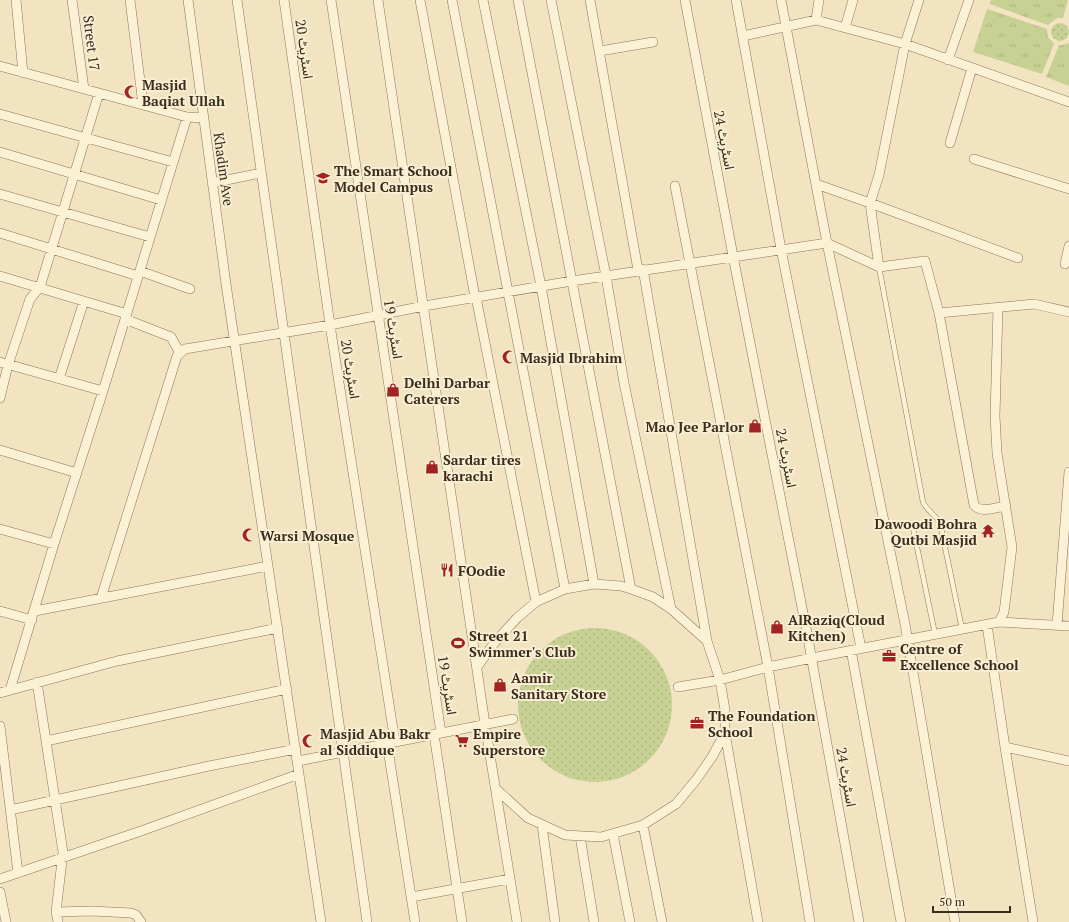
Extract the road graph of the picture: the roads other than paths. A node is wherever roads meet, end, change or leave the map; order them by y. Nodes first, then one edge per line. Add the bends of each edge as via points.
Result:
1 (16, 0) edge
2 (72, 0) edge
3 (130, 0) edge
4 (188, 0) edge
5 (237, 0) edge
6 (284, 0) edge
7 (331, 0) edge
8 (378, 0) edge
9 (420, 0) edge
10 (452, 0) edge
11 (482, 0) edge
12 (518, 0) edge
13 (551, 0) edge
14 (590, 0) edge
15 (685, 0) edge
16 (736, 0) edge
17 (781, 0) edge
18 (819, 0) edge
19 (853, 0) edge
20 (919, 0) edge
21 (969, 0) edge
22 (816, 20) junction
23 (786, 28) junction
24 (845, 28) junction
25 (743, 36) junction
26 (654, 42) dead end
27 (905, 44) junction
28 (600, 51) junction
29 (948, 60) junction
30 (0, 66) edge
31 (972, 68) junction
32 (23, 73) junction
33 (84, 89) junction
34 (99, 93) junction
35 (1069, 102) edge
36 (143, 105) junction
37 (0, 114) edge
38 (187, 117) junction
39 (203, 118) junction
40 (85, 137) junction
41 (950, 143) dead end
42 (0, 152) edge
43 (974, 159) dead end
44 (173, 162) junction
45 (74, 173) junction
46 (261, 174) junction
47 (212, 183) junction
48 (816, 184) junction
49 (675, 186) dead end
50 (1069, 189) edge
51 (0, 194) edge
52 (161, 200) junction
53 (870, 203) junction
54 (62, 212) junction
55 (0, 234) edge
56 (150, 237) junction
57 (827, 243) junction
58 (1069, 246) edge
59 (51, 249) junction
60 (781, 249) junction
61 (733, 256) junction
62 (1018, 258) dead end
63 (690, 262) junction
64 (1064, 264) dead end
65 (879, 267) junction
66 (641, 270) junction
67 (139, 273) junction
68 (0, 276) edge
69 (606, 276) junction
70 (572, 280) junction
71 (541, 286) junction
72 (40, 287) junction
73 (190, 289) dead end
74 (508, 292) junction
75 (476, 297) junction
76 (84, 301) junction
77 (424, 306) junction
78 (998, 308) junction
79 (1069, 312) edge
80 (938, 313) junction
81 (378, 315) junction
82 (126, 316) junction
83 (330, 325) junction
84 (283, 332) junction
85 (235, 341) junction
86 (180, 353) junction
87 (4, 363) edge
88 (59, 379) junction
89 (103, 391) junction
90 (0, 398) edge
91 (0, 450) edge
92 (1069, 471) edge
93 (77, 473) junction
94 (1006, 506) junction
95 (913, 528) dead end
96 (0, 529) edge
97 (54, 544) junction
98 (268, 566) junction
99 (594, 584) junction
100 (565, 589) junction
101 (631, 589) junction
102 (101, 598) junction
103 (536, 602) junction
104 (672, 609) junction
105 (35, 611) junction
106 (0, 612) edge
107 (32, 620) junction
108 (999, 622) junction
109 (987, 624) junction
110 (1057, 625) junction
111 (1069, 626) edge
112 (278, 628) junction
113 (962, 629) junction
114 (935, 634) junction
115 (908, 640) junction
116 (707, 642) junction
117 (861, 648) junction
118 (851, 650) junction
119 (812, 658) junction
120 (477, 667) junction
121 (768, 667) junction
122 (720, 680) junction
123 (37, 682) junction
124 (678, 687) dead end
125 (287, 689) junction
126 (10, 690) junction
127 (0, 693) edge
128 (513, 719) dead end
129 (485, 724) junction
130 (0, 726) edge
131 (725, 733) junction
132 (438, 734) junction
133 (46, 741) junction
134 (391, 743) junction
135 (1004, 747) junction
136 (296, 749) junction
137 (343, 752) junction
138 (298, 761) junction
139 (1069, 761) edge
140 (300, 774) junction
141 (495, 788) junction
142 (54, 800) junction
143 (10, 810) junction
144 (542, 825) junction
145 (643, 825) junction
146 (613, 834) junction
147 (580, 836) junction
148 (63, 858) junction
149 (18, 873) junction
150 (0, 879) edge
151 (510, 879) junction
152 (457, 888) junction
153 (0, 892) edge
154 (411, 897) junction
155 (56, 912) junction
156 (6, 922) edge
157 (58, 922) edge
158 (141, 922) edge
159 (321, 922) edge
160 (368, 922) edge
161 (415, 922) edge
162 (462, 922) edge
163 (517, 922) edge
164 (554, 922) edge
165 (594, 922) edge
166 (630, 922) edge
167 (662, 922) edge
168 (758, 922) edge
169 (810, 922) edge
170 (859, 922) edge
171 (901, 922) edge
172 (955, 922) edge
173 (1033, 922) edge

1 - 32 street
2 - 33 street, Street 17
3 - 36 street
4 - 39 street, Khadim Ave
5 - 46 street
6 - 83 street, اسٹریٹ 20
7 - 81 street, اسٹریٹ 19
8 - 77 street
9 - 75 street
10 - 74 street
11 - 71 street
12 - 70 street
13 - 69 street
14 - 28 street
15 - 61 street, اسٹریٹ 24
16 - 25 street
17 - 23 street
18 - 22 street
19 - 24 street
20 - 27 street
21 - 29 street
22 - 23 street
22 - 24 street
23 - 25 street
23 - 48 street
24 - 27 street
25 - 60 street
26 - 28 street
27 - 29 street
27 - 53 street via 879,175
28 - 66 street
29 - 31 street
30 - 32 street
31 - 35 street
31 - 41 street
32 - 33 street
33 - 34 street
34 - 36 street
34 - 40 street
36 - 38 street
37 - 40 street
38 - 39 street
38 - 44 street
39 - 47 street, Khadim Ave
40 - 44 street
40 - 45 street
42 - 45 street
43 - 50 street
44 - 52 street
45 - 52 street
45 - 54 street
46 - 47 street
46 - 84 street
47 - 85 street, Khadim Ave
48 - 53 street
48 - 57 street
49 - 63 street
51 - 54 street
52 - 56 street
53 - 62 street
53 - 65 street
54 - 56 street
54 - 59 street
55 - 59 street
56 - 67 street
57 - 60 street
57 - 65 street
57 - 115 street
58 - 64 street
59 - 67 street
59 - 72 street
60 - 61 street
60 - 117 street
61 - 63 street
61 - 119 street, اسٹریٹ 24
63 - 66 street
63 - 121 street
65 - 80 street via 925,261
65 - 113 lane via 923,502 940,523
66 - 69 street
66 - 116 street
67 - 73 street
67 - 82 street
68 - 72 street
69 - 70 street
69 - 104 street via 624,383
70 - 71 street
70 - 101 street
71 - 74 street
71 - 99 street
72 - 76 street
72 - 87 street via 30,299
74 - 75 street
74 - 100 street
75 - 77 street
75 - 103 street
76 - 82 street
76 - 88 street
77 - 81 street
77 - 120 street
78 - 79 street via 1034,304
78 - 80 street
78 - 94 street via 995,416 997,452
80 - 94 street via 974,505 981,510
81 - 83 street
81 - 132 street, اسٹریٹ 19
82 - 86 street via 171,337
82 - 89 street
83 - 84 street
83 - 134 street, اسٹریٹ 20
84 - 85 street
84 - 137 street
85 - 86 street via 184,349
85 - 98 street, Khadim Ave
86 - 102 street
87 - 88 street
87 - 90 street
88 - 89 street
89 - 93 street
91 - 93 street
92 - 110 street
93 - 97 street
94 - 108 street via 1012,547 1004,612
95 - 114 lane
96 - 97 street
97 - 105 street
98 - 102 street
98 - 112 street, Khadim Ave
99 - 100 street
99 - 101 street
100 - 103 street
101 - 104 street via 653,597
102 - 105 street
103 - 120 street via 495,642
104 - 116 street
105 - 107 street
106 - 107 street
107 - 126 street
108 - 109 street
108 - 110 street
109 - 113 street
109 - 135 street
110 - 111 street
112 - 123 street via 117,661
112 - 125 street, Khadim Ave
113 - 114 street
114 - 115 street
115 - 117 street
115 - 172 street
116 - 122 street
117 - 118 street
118 - 119 street
118 - 171 street
119 - 121 street
119 - 170 street, اسٹریٹ 24
120 - 129 street
121 - 122 street
121 - 169 street
122 - 124 street
122 - 131 street via 725,710
123 - 126 street
123 - 133 street
125 - 133 street
125 - 136 street, Khadim Ave
126 - 127 street
128 - 129 street
129 - 132 street
129 - 141 street
130 - 143 street
131 - 145 street via 712,757 676,804
131 - 168 street
132 - 134 street
132 - 152 street, اسٹریٹ 19
133 - 142 street
134 - 137 street
134 - 154 street, اسٹریٹ 20
135 - 139 street
135 - 173 street
136 - 138 street, Khadim Ave
136 - 142 street
137 - 138 street
137 - 160 street
138 - 140 street, Khadim Ave
140 - 148 street
140 - 159 street, Khadim Ave
141 - 144 street via 528,818
141 - 151 street
142 - 143 street
142 - 148 street
143 - 149 street
144 - 147 street via 564,835
144 - 164 street
145 - 146 street
145 - 167 street
146 - 147 street
146 - 166 street
147 - 165 street
148 - 149 street
148 - 155 street
149 - 150 street
151 - 152 street
151 - 163 street
152 - 154 street
152 - 162 street, اسٹریٹ 19
153 - 156 street
154 - 161 street, اسٹریٹ 20
155 - 157 street
155 - 158 street via 131,914 136,915

